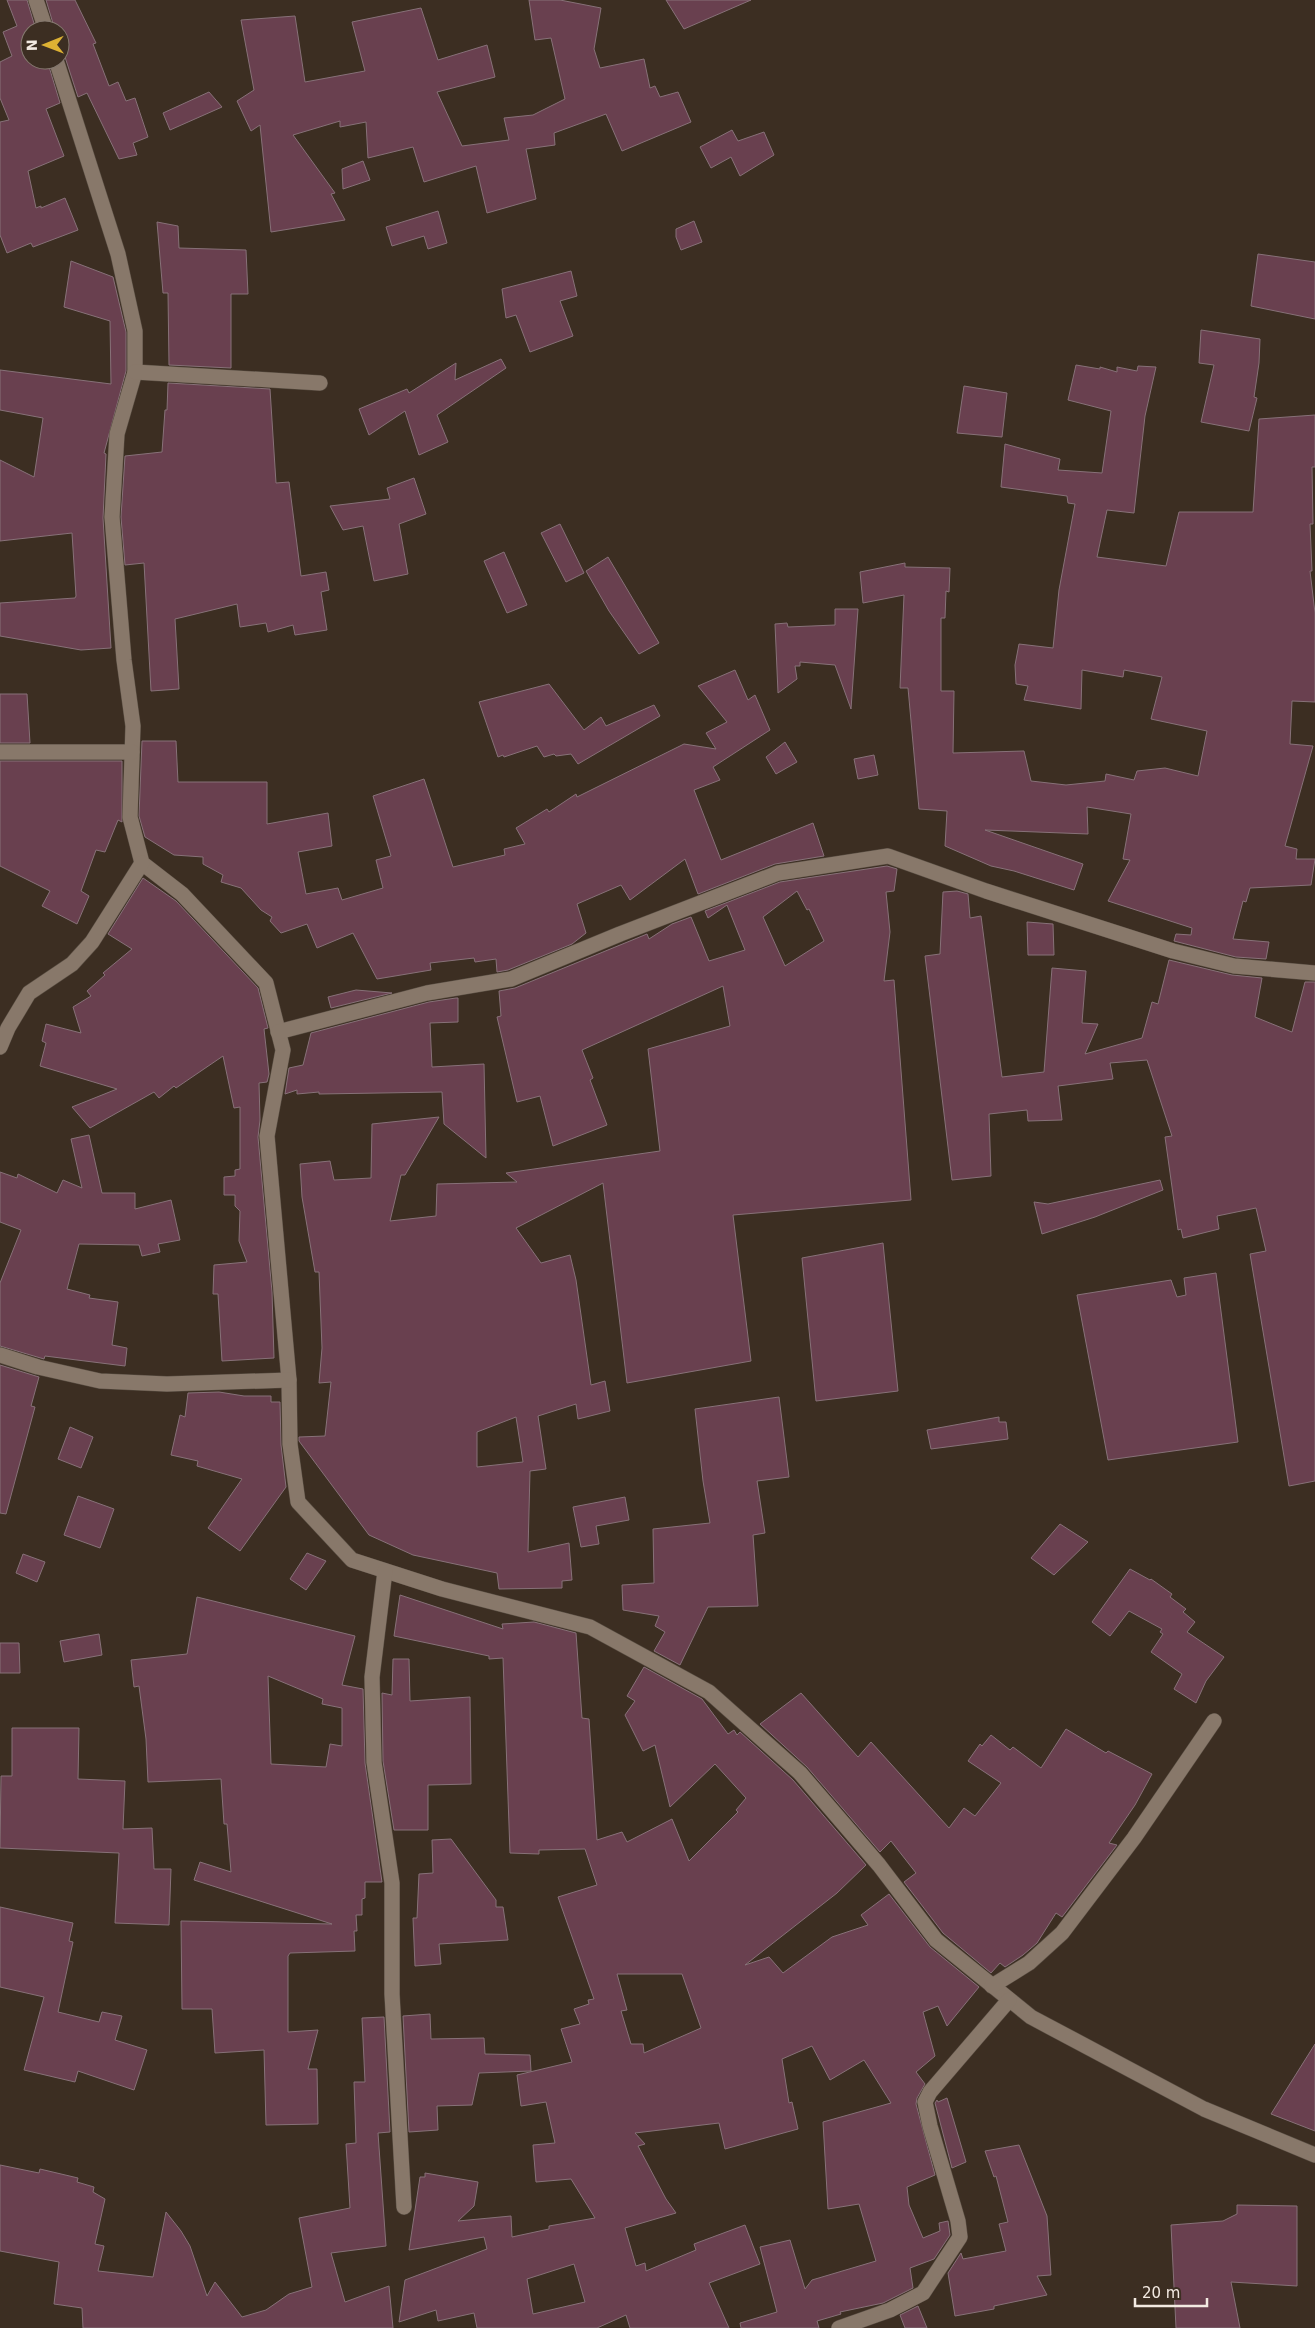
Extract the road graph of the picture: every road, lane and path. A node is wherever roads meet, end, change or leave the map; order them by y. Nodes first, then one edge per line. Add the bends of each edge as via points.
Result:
1 (36, 0) edge
2 (43, 20) edge
3 (59, 70) edge
4 (135, 372) junction
5 (320, 383) dead end
6 (0, 752) edge
7 (132, 752) junction
8 (142, 863) junction
9 (1315, 973) edge
10 (278, 1032) junction
11 (0, 1047) edge
12 (0, 1355) edge
13 (289, 1380) junction
14 (385, 1571) junction
15 (1214, 1720) dead end
16 (992, 1986) junction
17 (1009, 2000) junction
18 (1315, 2155) edge
19 (404, 2207) dead end
20 (839, 2328) edge

1 - 2 street
3 - 4 street via 118,254 135,331
4 - 5 street
4 - 7 street via 117,434 112,517 133,726
6 - 7 street
7 - 8 street via 130,817
8 - 10 street via 182,894 266,983
8 - 11 street via 92,942 72,964 29,993
9 - 10 street via 1234,966 1173,951 888,856 778,873 511,979 427,993
10 - 13 street via 283,1050 267,1136
12 - 13 street via 100,1381 167,1384
13 - 14 street via 290,1444 298,1502 352,1560
14 - 16 street via 442,1590 590,1627 709,1692 800,1773 879,1865 936,1940
14 - 19 street via 372,1677 374,1762 392,1883 392,1994
15 - 16 street via 1134,1838 1062,1933 1029,1963
16 - 17 street
17 - 18 street via 1031,2017 1204,2109
17 - 20 street via 930,2092 926,2102 958,2221 960,2237 955,2248 923,2293 890,2310

